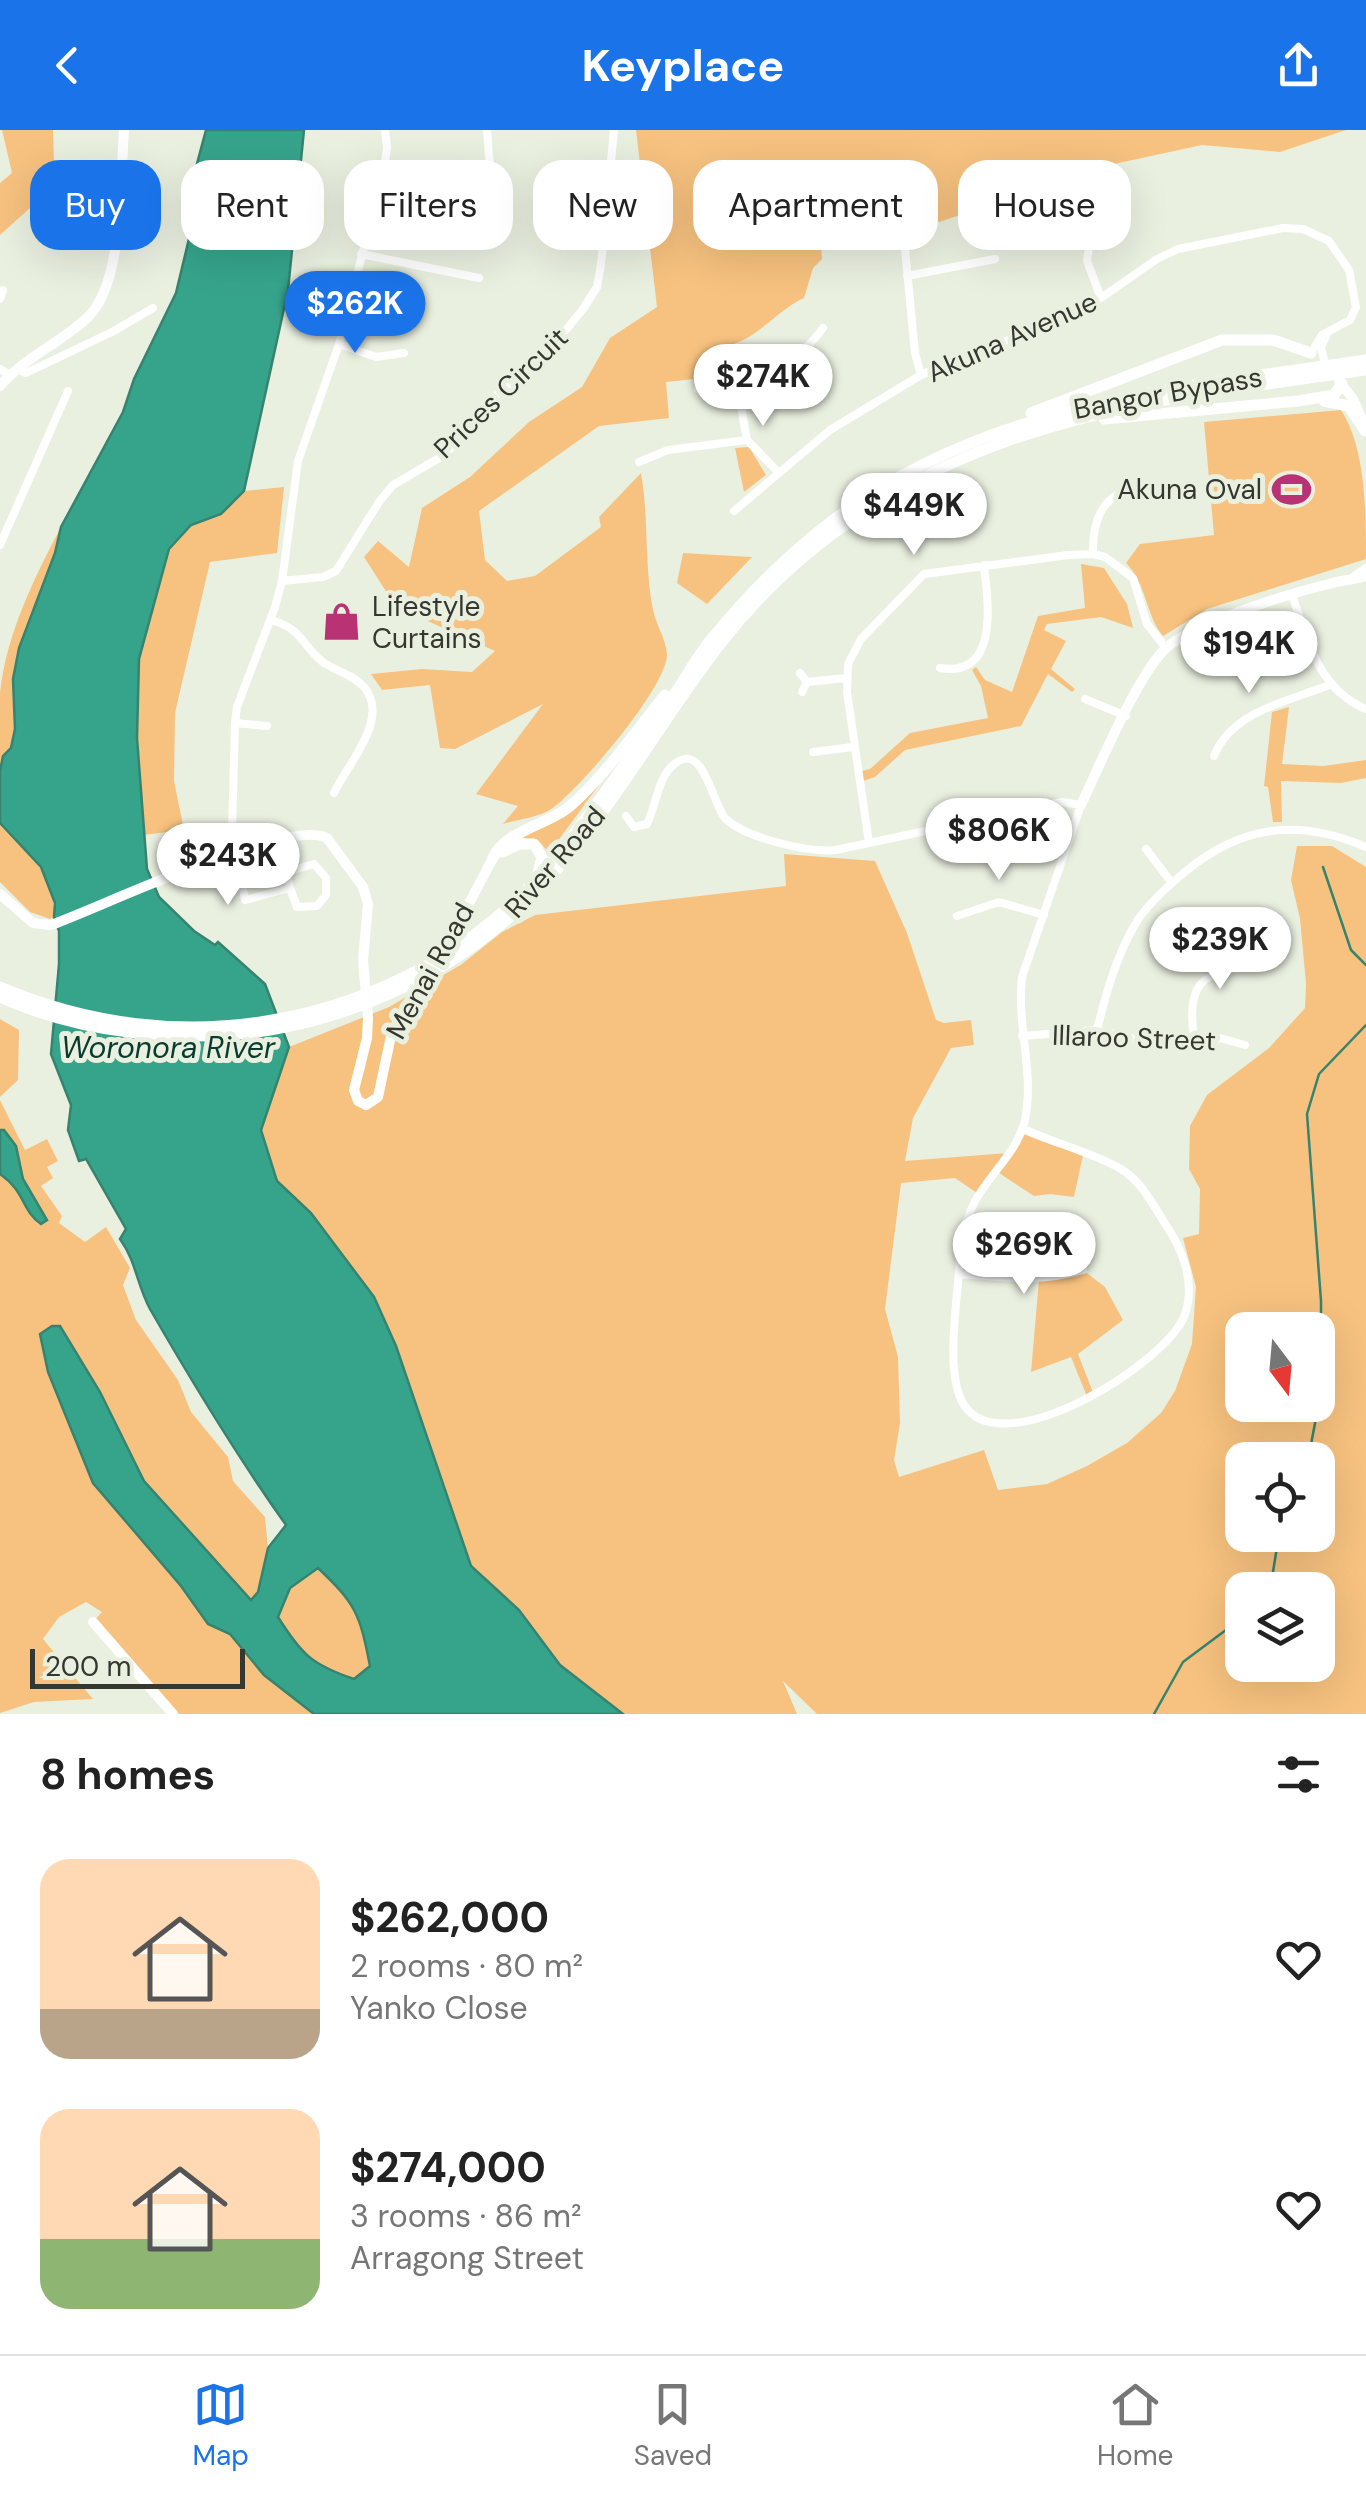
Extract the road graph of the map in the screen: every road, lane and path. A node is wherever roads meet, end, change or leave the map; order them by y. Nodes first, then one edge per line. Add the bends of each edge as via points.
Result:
1 (124, 130) edge
2 (385, 130) edge
3 (487, 130) edge
4 (614, 130) edge
5 (385, 160) edge
6 (490, 160) edge
7 (361, 250) edge
8 (905, 250) edge
9 (1088, 250) edge
10 (360, 254) junction
11 (995, 259) dead end
12 (907, 276) junction
13 (479, 278) dead end
14 (1101, 298) junction
15 (153, 308) dead end
16 (823, 328) dead end
17 (339, 344) junction
18 (404, 353) dead end
19 (1316, 354) junction
20 (1366, 360) edge
21 (1366, 370) edge
22 (9, 371) edge
23 (921, 376) junction
24 (1343, 383) junction
25 (0, 386) edge
26 (698, 389) dead end
27 (738, 390) junction
28 (68, 391) dead end
29 (1298, 401) junction
30 (1366, 413) edge
31 (1366, 432) edge
32 (747, 440) junction
33 (973, 440) junction
34 (993, 445) junction
35 (638, 462) dead end
36 (779, 472) junction
37 (1163, 485) dead end
38 (734, 511) dead end
39 (0, 545) edge
40 (1092, 554) junction
41 (984, 565) junction
42 (1366, 568) edge
43 (1366, 576) edge
44 (1353, 578) junction
45 (282, 582) junction
46 (1292, 595) junction
47 (271, 620) junction
48 (1166, 648) junction
49 (691, 666) junction
50 (940, 668) dead end
51 (800, 673) dead end
52 (846, 678) junction
53 (807, 682) junction
54 (1329, 685) junction
55 (802, 692) dead end
56 (1366, 697) edge
57 (1085, 699) dead end
58 (1364, 708) edge
59 (1126, 716) junction
60 (235, 723) junction
61 (268, 726) dead end
62 (853, 747) junction
63 (813, 752) dead end
64 (1214, 756) dead end
65 (334, 793) dead end
66 (1081, 805) junction
67 (626, 816) dead end
68 (869, 843) junction
69 (1366, 847) edge
70 (1146, 848) dead end
71 (235, 852) junction
72 (493, 858) junction
73 (537, 878) junction
74 (1172, 882) junction
75 (290, 888) junction
76 (0, 894) edge
77 (1044, 915) junction
78 (957, 916) dead end
79 (483, 933) junction
80 (1265, 965) dead end
81 (0, 987) edge
82 (0, 997) edge
83 (1096, 1030) junction
84 (1022, 1036) junction
85 (1194, 1038) junction
86 (1246, 1044) dead end
87 (1023, 1129) junction
88 (1083, 1270) dead end
89 (959, 1274) junction
90 (93, 1622) dead end
91 (173, 1714) edge

1 - 22 street via 105,293 87,318
2 - 5 street
3 - 6 street
4 - 45 street, Prices Circuit via 601,264 583,310 446,454 394,486 336,571
7 - 10 street
8 - 12 street
9 - 14 street
10 - 13 street
10 - 17 street
11 - 12 street
12 - 23 street
14 - 19 street, Akuna Avenue via 1178,249 1303,230 1328,241 1357,277 1354,312
14 - 23 street, Akuna Avenue
15 - 22 street via 26,373
16 - 27 street via 763,378
17 - 18 street via 376,357
17 - 45 street via 298,461
19 - 24 street
19 - 33 main road via 1247,338 1214,342
20 - 33 main road, Bangor Bypass via 1111,400
21 - 34 main road, Bangor Bypass via 1118,408
22 - 25 street
23 - 36 street, Akuna Avenue via 830,430
24 - 29 main road via 1331,396
24 - 30 street
24 - 31 street
26 - 27 street
27 - 32 street
28 - 39 street
29 - 31 main road via 1346,404
29 - 34 main road via 1098,420
32 - 35 street via 668,450
32 - 36 street
33 - 49 main road, River Road via 835,518 752,593
34 - 79 main road, River Road via 863,512 744,615 588,831 530,897
36 - 38 street, Akuna Avenue
37 - 40 street via 1129,488 1113,497 1094,526
40 - 41 street
40 - 48 street via 1128,572 1147,624
41 - 50 street via 989,621 976,657 963,668
41 - 52 street via 937,571 913,582 861,639
42 - 44 street
43 - 44 street
44 - 46 street
45 - 47 street
46 - 48 street via 1196,629
46 - 54 street
47 - 60 street
47 - 65 street via 301,634 323,662 360,683 370,698 371,725
48 - 59 street
49 - 72 main road via 570,806 512,838
49 - 73 main road, River Road
51 - 53 street
52 - 53 street
52 - 62 street
53 - 55 street
54 - 58 street
54 - 64 street via 1239,720 1221,737
56 - 58 street
57 - 59 street
59 - 66 street
60 - 61 street
60 - 71 street
62 - 63 street
62 - 68 street
66 - 68 street via 1062,802
66 - 77 street
67 - 68 street via 634,827 647,824 672,765 692,761 702,767 722,816 742,829 812,850
69 - 74 street via 1310,830 1264,832 1209,852
70 - 74 street
71 - 72 street, Menai Road via 320,834 363,888 368,1018 354,1090 366,1105 378,1097 401,1013
71 - 75 street via 245,900
71 - 76 street, Menai Road via 55,924 32,924
72 - 73 main road via 534,844 542,857
73 - 79 main road, River Road
74 - 83 street via 1138,921 1109,982
75 - 75 street via 286,872 314,864 326,878 326,895 316,906 297,907
77 - 78 street via 999,902
77 - 84 street via 1022,977
79 - 81 main road, River Road via 373,992 246,1024 111,1020
79 - 82 main road, River Road via 436,971 364,1006 247,1033 120,1030
80 - 85 street via 1211,975 1195,989
83 - 84 street, Illaroo Street
83 - 85 street, Illaroo Street via 1155,1044
84 - 87 street
85 - 86 street, Illaroo Street
87 - 89 street via 974,1202
87 - 89 street via 1138,1182 1181,1249 1188,1277 1185,1318 1092,1397 998,1426 970,1412 956,1386
88 - 89 street via 1038,1280
90 - 91 street

